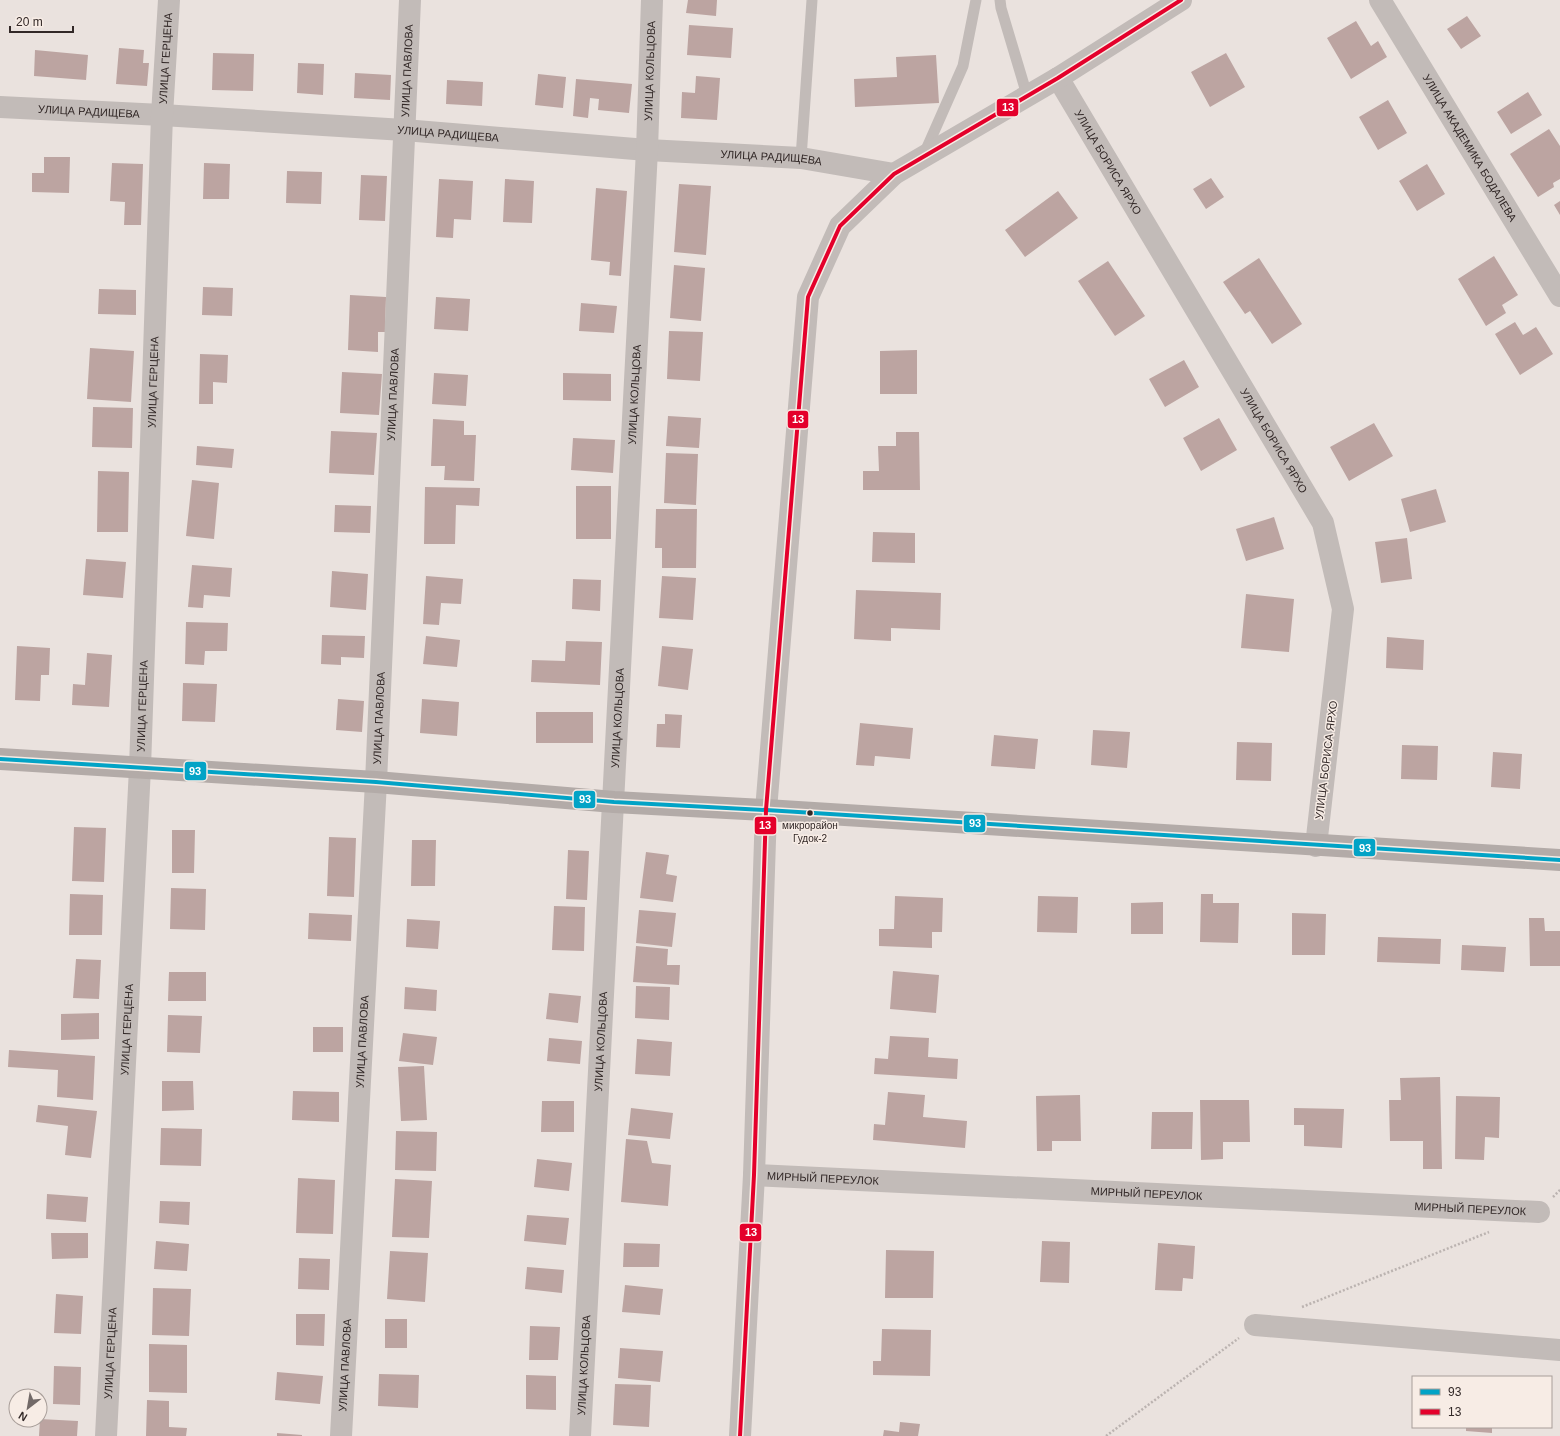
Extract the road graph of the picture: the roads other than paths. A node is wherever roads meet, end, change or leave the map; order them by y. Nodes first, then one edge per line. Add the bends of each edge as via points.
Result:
1 (169, 0) edge
2 (410, 0) edge
3 (652, 0) edge
4 (812, 0) edge
5 (976, 0) edge
6 (1000, 0) edge
7 (1181, 0) edge
8 (1380, 0) edge
9 (1058, 78) junction
10 (1027, 95) junction
11 (0, 106) edge
12 (162, 115) junction
13 (404, 130) junction
14 (647, 150) junction
15 (923, 157) junction
16 (801, 158) junction
17 (894, 174) junction
18 (1560, 296) edge
19 (0, 759) edge
20 (140, 768) junction
21 (376, 782) junction
22 (614, 802) junction
23 (766, 810) junction
24 (1316, 846) junction
25 (1560, 860) edge
26 (754, 1175) junction
27 (1539, 1212) road end
28 (1256, 1325) road end
29 (1560, 1350) edge
30 (106, 1436) edge
31 (341, 1436) edge
32 (580, 1436) edge
33 (740, 1436) edge

1 - 12 street, УЛИЦА ГЕРЦЕНА
2 - 13 street, УЛИЦА ПАВЛОВА
3 - 14 street, УЛИЦА КОЛЬЦОВА
4 - 16 lane
5 - 15 lane via 963,66
6 - 10 lane
7 - 9 street
8 - 18 street, УЛИЦА АКАДЕМИКА БОДАЛЕВА
9 - 10 street
9 - 24 street, УЛИЦА БОРИСА ЯРХО via 1323,523 1343,609
10 - 15 street
11 - 12 street, УЛИЦА РАДИЩЕВА
12 - 13 street, УЛИЦА РАДИЩЕВА
12 - 20 street, УЛИЦА ГЕРЦЕНА
13 - 14 street, УЛИЦА РАДИЩЕВА
13 - 21 street, УЛИЦА ПАВЛОВА
14 - 16 street, УЛИЦА РАДИЩЕВА
14 - 22 street, УЛИЦА КОЛЬЦОВА
15 - 17 street
16 - 17 street, УЛИЦА РАДИЩЕВА
17 - 23 street via 840,226 808,297
19 - 20 main road
20 - 21 main road
20 - 30 street, УЛИЦА ГЕРЦЕНА
21 - 22 main road
21 - 31 street, УЛИЦА ПАВЛОВА
22 - 23 main road
22 - 32 street, УЛИЦА КОЛЬЦОВА
23 - 24 main road
23 - 26 street
24 - 25 main road
26 - 27 street, МИРНЫЙ ПЕРЕУЛОК
26 - 33 street
28 - 29 street

